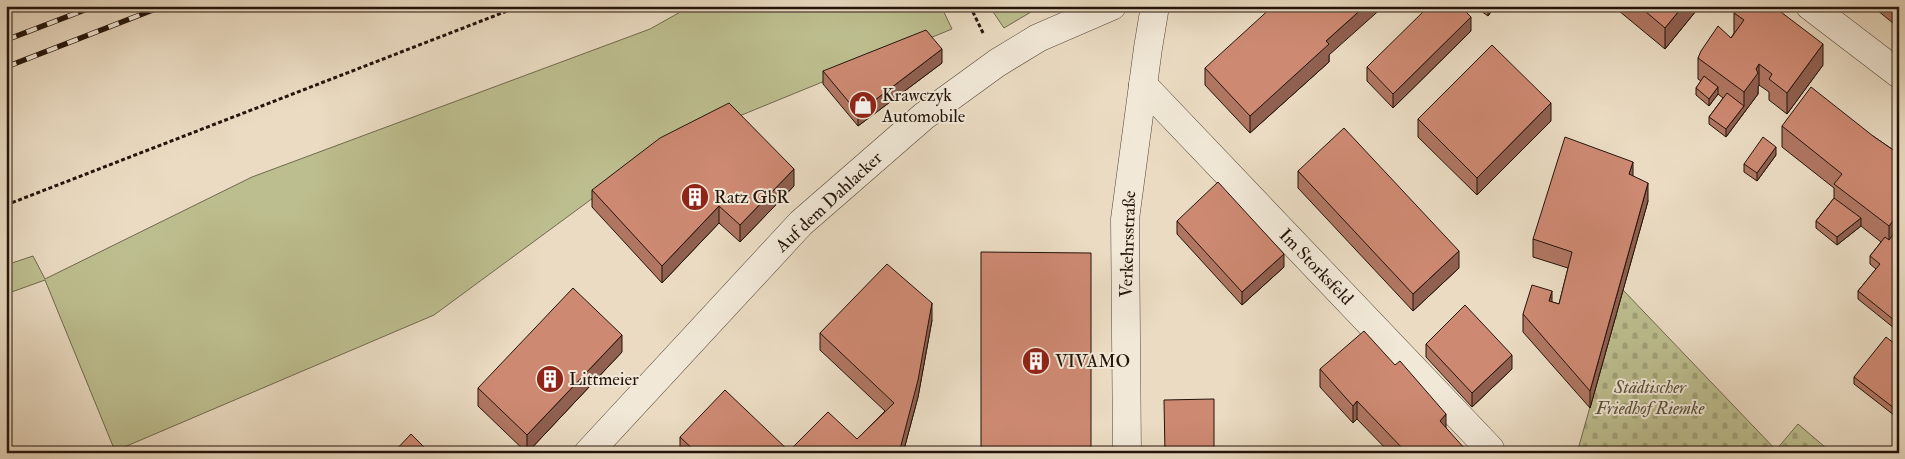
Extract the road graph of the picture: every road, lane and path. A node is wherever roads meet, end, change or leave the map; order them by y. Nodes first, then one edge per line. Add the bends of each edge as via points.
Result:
1 (520, 6) edge
2 (1112, 6) edge
3 (1155, 6) edge
4 (1810, 6) edge
5 (1899, 74) edge
6 (1143, 85) junction
7 (6, 205) edge
8 (1490, 448) dead end
9 (588, 453) edge
10 (1127, 453) edge

1 - 7 path
2 - 9 street, Auf dem Dahlacker via 1038,38 997,63 917,122 802,224
3 - 6 street, Verkehrsstraße
4 - 5 street
6 - 8 street, Im Storksfeld
6 - 10 street, Verkehrsstraße via 1125,219

